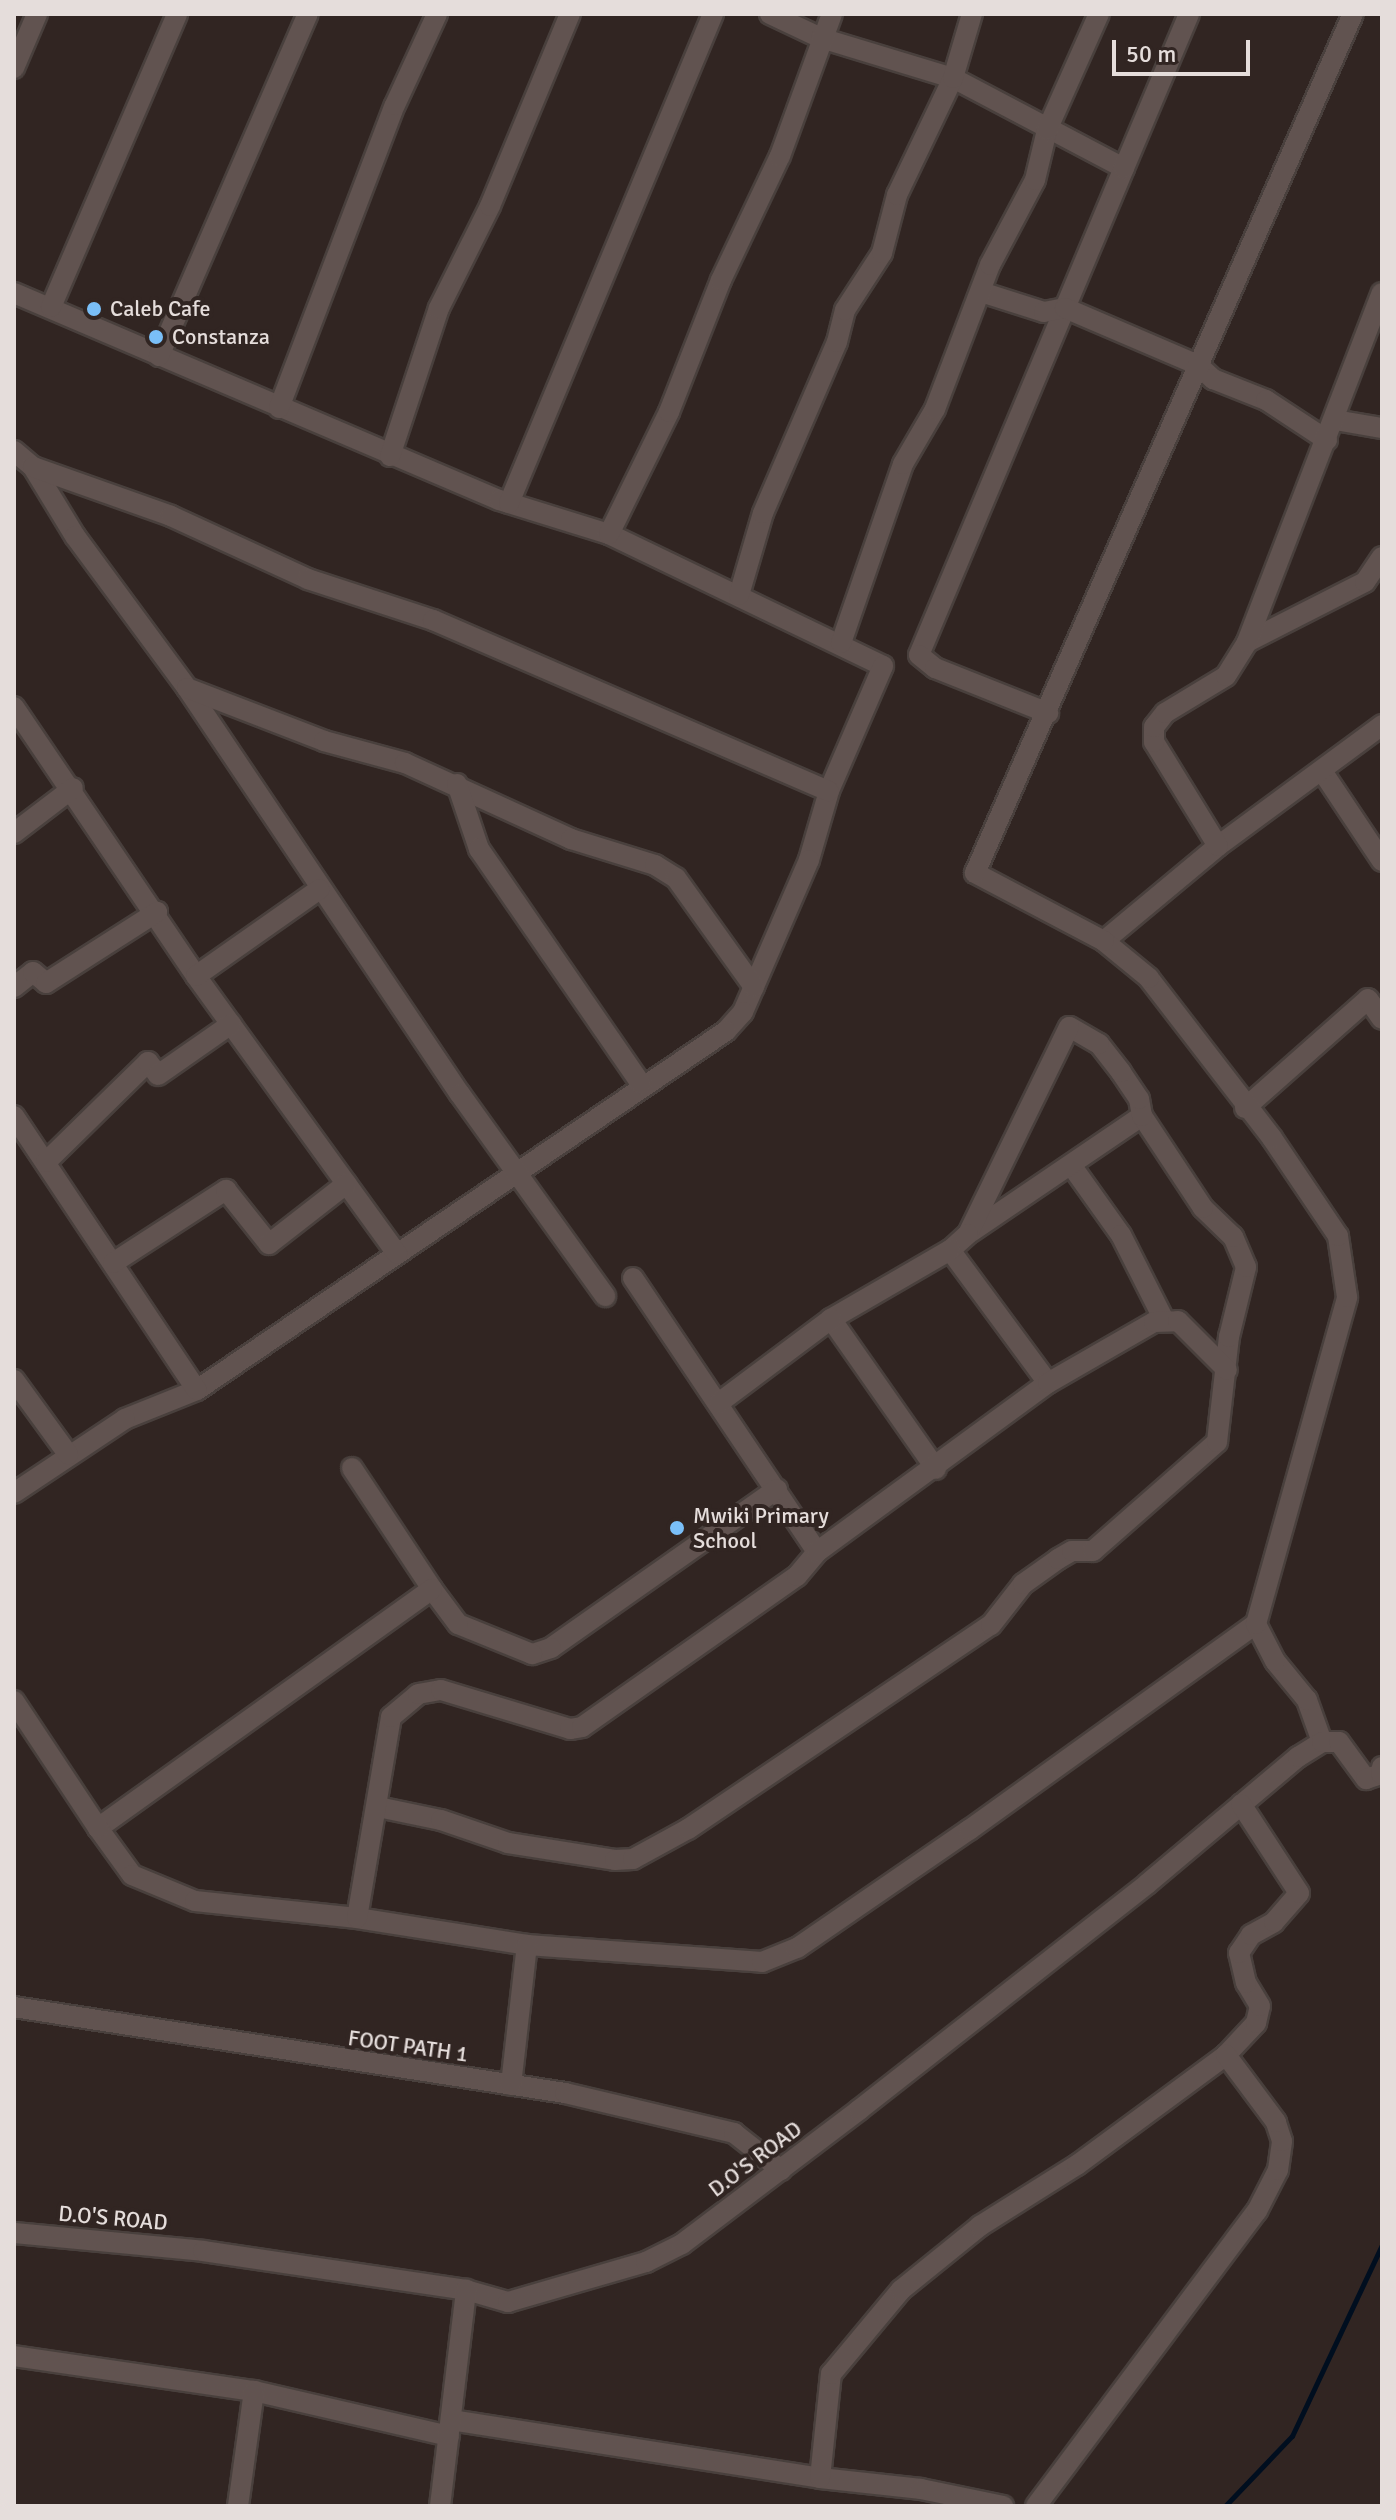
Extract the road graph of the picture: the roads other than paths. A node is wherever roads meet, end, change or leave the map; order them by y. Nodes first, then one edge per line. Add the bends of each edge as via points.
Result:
1 (37, 14) edge
2 (177, 14) edge
3 (308, 14) edge
4 (437, 14) edge
5 (570, 14) edge
6 (713, 14) edge
7 (770, 14) edge
8 (832, 14) edge
9 (972, 14) edge
10 (1099, 14) edge
11 (1189, 14) edge
12 (1353, 14) edge
13 (821, 38) junction
14 (14, 68) edge
15 (953, 78) junction
16 (1047, 130) junction
17 (1124, 168) junction
18 (981, 292) junction
19 (14, 293) edge
20 (1382, 293) edge
21 (51, 307) junction
22 (1065, 308) junction
23 (159, 356) junction
24 (1198, 365) junction
25 (279, 408) junction
26 (1335, 420) junction
27 (1382, 428) edge
28 (1327, 440) junction
29 (14, 451) edge
30 (390, 456) junction
31 (33, 467) junction
32 (509, 503) junction
33 (609, 534) junction
34 (1382, 557) edge
35 (739, 595) junction
36 (1247, 642) junction
37 (841, 643) junction
38 (187, 688) junction
39 (14, 707) edge
40 (1048, 713) junction
41 (1382, 725) edge
42 (1322, 771) junction
43 (457, 784) junction
44 (73, 788) junction
45 (829, 791) junction
46 (14, 833) edge
47 (1218, 846) junction
48 (1382, 861) edge
49 (320, 889) junction
50 (157, 912) junction
51 (1104, 941) junction
52 (196, 976) junction
53 (14, 987) edge
54 (754, 987) junction
55 (1382, 1019) edge
56 (231, 1024) junction
57 (641, 1084) junction
58 (1245, 1108) junction
59 (14, 1116) edge
60 (1142, 1116) junction
61 (46, 1162) junction
62 (1071, 1165) junction
63 (517, 1174) junction
64 (346, 1184) junction
65 (968, 1234) junction
66 (950, 1250) junction
67 (397, 1254) junction
68 (113, 1263) junction
69 (633, 1278) dead end
70 (605, 1296) dead end
71 (831, 1319) junction
72 (1164, 1320) junction
73 (1227, 1370) junction
74 (14, 1380) edge
75 (1048, 1383) junction
76 (197, 1390) junction
77 (720, 1402) junction
78 (68, 1454) junction
79 (352, 1468) dead end
80 (936, 1469) junction
81 (777, 1489) junction
82 (14, 1493) edge
83 (817, 1552) junction
84 (432, 1589) junction
85 (1256, 1624) junction
86 (14, 1701) edge
87 (1322, 1742) junction
88 (1382, 1767) edge
89 (1241, 1804) junction
90 (378, 1807) junction
91 (98, 1828) junction
92 (357, 1918) junction
93 (527, 1945) junction
94 (14, 2007) edge
95 (1226, 2055) junction
96 (511, 2085) junction
97 (781, 2170) junction
98 (14, 2233) edge
99 (466, 2290) junction
100 (14, 2356) edge
101 (254, 2391) junction
102 (450, 2428) junction
103 (820, 2478) junction
104 (238, 2506) edge
105 (440, 2506) edge
106 (1003, 2506) edge
107 (1036, 2506) edge

1 - 14 street
2 - 21 street
3 - 23 street
4 - 25 street via 395,105
5 - 30 street via 490,206 439,308
6 - 32 street
7 - 13 street
8 - 13 street
9 - 15 street
10 - 16 street
11 - 17 street
12 - 24 street
13 - 15 street
13 - 33 street via 780,156 721,280 669,412
15 - 16 street
15 - 35 street via 897,195 882,253 845,310 837,342 763,513
16 - 17 street
16 - 18 street via 1035,180
17 - 22 street
18 - 22 street via 1044,312
18 - 37 street via 935,409 903,464
19 - 21 street
20 - 26 street
21 - 23 street
22 - 24 street
22 - 40 street via 919,659
23 - 25 street
24 - 28 street via 1213,379 1266,400
24 - 40 street
25 - 30 street
26 - 27 street
26 - 28 street
28 - 36 street
29 - 31 street
30 - 32 street
31 - 38 street via 75,536
31 - 45 street via 171,516 308,579 433,620
32 - 33 street
33 - 35 street
34 - 36 street via 1365,582
35 - 37 street
36 - 47 street via 1226,676 1165,713 1154,727 1154,742
37 - 45 street via 883,666
38 - 43 street via 324,741
38 - 49 street
39 - 44 street
40 - 51 street via 975,873
41 - 42 street
42 - 47 street
42 - 48 street
43 - 54 street via 571,839 635,855 676,878
43 - 57 street via 479,849
44 - 46 street
44 - 50 street
45 - 54 street via 809,860
47 - 51 street
49 - 52 street
49 - 63 street
50 - 52 street
50 - 53 street via 46,983 33,972
51 - 58 street via 1149,978
52 - 56 street
54 - 57 street via 743,1012 726,1031 656,1082
55 - 58 street via 1368,999
56 - 61 street via 158,1075 148,1062
56 - 64 street
57 - 63 street
58 - 85 street via 1331,1222 1343,1256 1347,1297
59 - 61 street
60 - 62 street
60 - 65 street via 1139,1099 1099,1044 1069,1027
60 - 73 street via 1203,1208 1233,1237 1246,1267 1229,1337
61 - 68 street
62 - 65 street
62 - 72 street via 1121,1235
63 - 67 street
63 - 70 street
64 - 67 street
64 - 68 street via 269,1244 226,1190
65 - 66 street
66 - 71 street
66 - 75 street
67 - 76 street
68 - 76 street
69 - 77 street
71 - 77 street
71 - 80 street
72 - 73 street via 1178,1321
72 - 75 street
73 - 90 street via 1217,1442 1093,1551 1072,1551 1058,1559 1023,1584 991,1625 688,1829 633,1859 508,1843 441,1820
74 - 78 street
75 - 80 street
76 - 78 street via 125,1419
77 - 81 street
78 - 82 street
79 - 84 street
80 - 83 street
81 - 83 street
81 - 84 street via 551,1648 532,1654 458,1624
83 - 90 street via 797,1576 582,1727 570,1729 441,1690 418,1694 391,1717
84 - 91 street
85 - 87 street via 1275,1661 1307,1700
85 - 93 street via 787,1954 749,1964
86 - 91 street
87 - 88 street via 1339,1742 1366,1779 1381,1774
87 - 89 street, D.O'S ROAD
89 - 95 street via 1299,1893 1274,1922 1251,1935 1239,1953 1246,1983 1260,2006 1256,2023
89 - 97 street, D.O'S ROAD
90 - 92 street
91 - 92 street via 132,1875 175,1896
92 - 93 street
93 - 96 street
94 - 96 street, FOOT PATH 1
95 - 103 street via 1077,2165 980,2226 901,2290 831,2374
95 - 107 street via 1276,2122 1282,2141 1278,2170 1257,2211
96 - 97 street, FOOT PATH 1 via 734,2133
97 - 99 street, D.O'S ROAD via 682,2244 646,2262 508,2302
98 - 99 street, D.O'S ROAD via 203,2251
99 - 102 street
100 - 101 street
101 - 102 street
101 - 104 street
102 - 103 street
102 - 105 street
103 - 106 street via 921,2489

